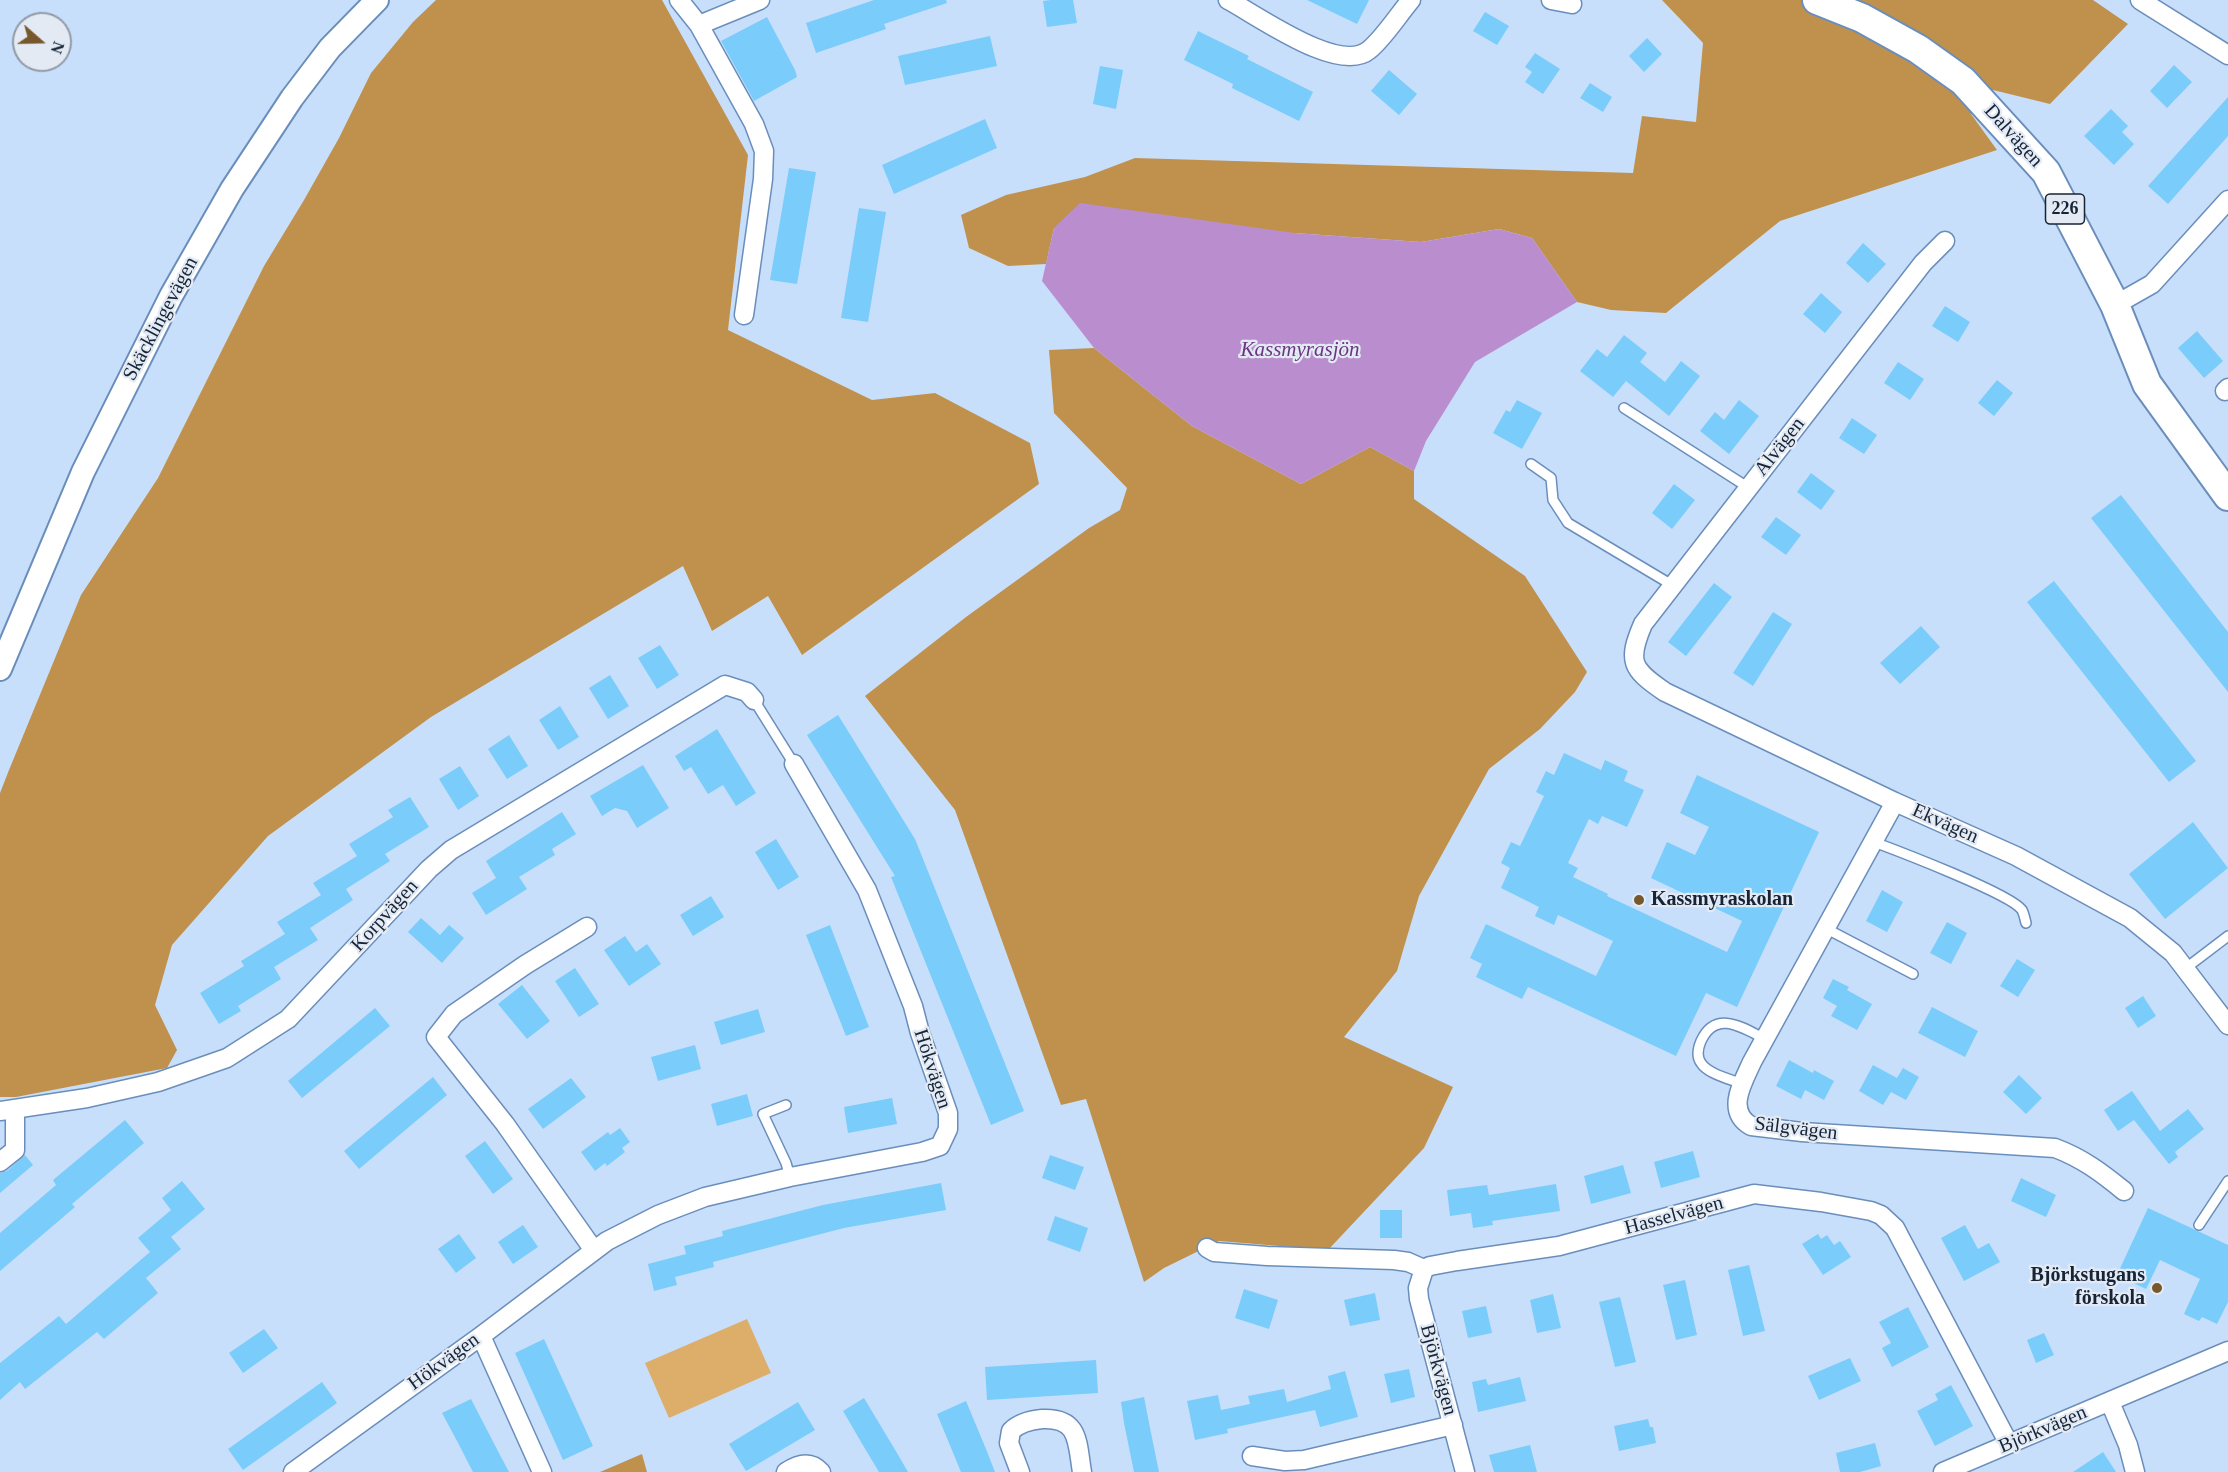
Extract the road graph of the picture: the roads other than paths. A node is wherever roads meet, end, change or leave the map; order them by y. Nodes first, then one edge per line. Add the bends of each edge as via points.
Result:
1 (376, 0) edge
2 (679, 0) edge
3 (760, 0) edge
4 (1228, 0) edge
5 (1411, 0) edge
6 (1551, 0) edge
7 (1817, 0) edge
8 (2140, 0) edge
9 (1572, 4) dead end
10 (699, 25) junction
11 (2228, 55) edge
12 (2228, 200) edge
13 (1945, 241) dead end
14 (2115, 305) junction
15 (744, 315) dead end
16 (1624, 408) dead end
17 (1531, 464) dead end
18 (1749, 488) junction
19 (2228, 496) edge
20 (1672, 585) junction
21 (1634, 663) joint
22 (0, 669) edge
23 (754, 700) joint
24 (794, 764) joint
25 (1896, 802) junction
26 (1874, 842) junction
27 (2026, 923) dead end
28 (586, 927) dead end
29 (1825, 928) junction
30 (2228, 936) edge
31 (2186, 968) junction
32 (1913, 974) dead end
33 (2228, 1024) edge
34 (1765, 1039) junction
35 (1742, 1084) junction
36 (786, 1105) dead end
37 (7, 1110) edge
38 (0, 1162) edge
39 (790, 1178) junction
40 (2228, 1181) edge
41 (2124, 1191) dead end
42 (2199, 1225) dead end
43 (1207, 1248) dead end
44 (593, 1249) junction
45 (1424, 1269) junction
46 (481, 1336) junction
47 (2226, 1358) edge
48 (2110, 1402) junction
49 (1453, 1425) junction
50 (2009, 1444) junction
51 (1252, 1456) dead end
52 (293, 1472) edge
53 (542, 1472) edge
54 (786, 1472) edge
55 (821, 1472) edge
56 (1020, 1472) edge
57 (1082, 1472) edge
58 (1465, 1472) edge
59 (1944, 1472) edge
60 (2135, 1472) edge

1 - 22 street, Skäcklingevägen via 330,48 292,98 232,189 177,286 83,472
2 - 10 street
3 - 10 street
4 - 5 street via 1298,40 1349,57 1369,50
6 - 9 street
7 - 14 main road, Dalvägen / 226 via 1862,18 1918,49 1963,81 2046,172
8 - 11 street
10 - 15 street via 754,124 764,151
12 - 14 street via 2152,284
13 - 18 street, Alvägen via 1923,263
14 - 19 main road, Dalvägen / 226 via 2147,384
16 - 18 lane
17 - 20 lane via 1551,478 1552,500 1568,523
18 - 20 street, Alvägen
20 - 21 street, Alvägen via 1643,624 1634,644
21 - 25 street, Ekvägen via 1646,679 1665,692
23 - 24 lane
23 - 37 street, Korpvägen via 747,692 725,685 451,850 288,1019 227,1058 158,1082
24 - 39 street, Hökvägen via 871,898 913,1006 948,1113 948,1130 940,1146 922,1152
25 - 26 street, Sälgvägen
25 - 31 street, Ekvägen via 2016,856 2130,918
26 - 27 lane via 2013,902 2022,910
26 - 29 street, Sälgvägen
28 - 44 street via 454,1014 436,1037 505,1124
29 - 32 lane
29 - 34 street, Sälgvägen
30 - 31 lane
31 - 33 street, Ekvägen
34 - 35 street, Sälgvägen
34 - 35 lane via 1723,1023 1714,1025 1701,1042 1700,1062
35 - 41 street, Sälgvägen via 1737,1097 1739,1114 1751,1126 2055,1148 2076,1155
36 - 39 lane via 764,1114
37 - 38 street via 15,1150
39 - 44 street, Hökvägen via 705,1197 657,1215
40 - 42 lane
43 - 45 street via 1267,1256 1394,1260
44 - 46 street, Hökvägen
45 - 49 street, Björkvägen via 1419,1299
45 - 50 street, Hasselvägen via 1559,1246 1754,1194 1871,1211 1895,1228
46 - 52 street, Hökvägen
46 - 53 street
47 - 48 street, Björkvägen
48 - 50 street, Björkvägen
48 - 60 street, Björkvägen
49 - 51 street via 1305,1460
49 - 58 street, Björkvägen
50 - 59 street, Björkvägen
54 - 55 street via 802,1464
56 - 57 street via 1009,1443 1011,1431 1036,1419 1055,1418 1068,1423 1073,1431

